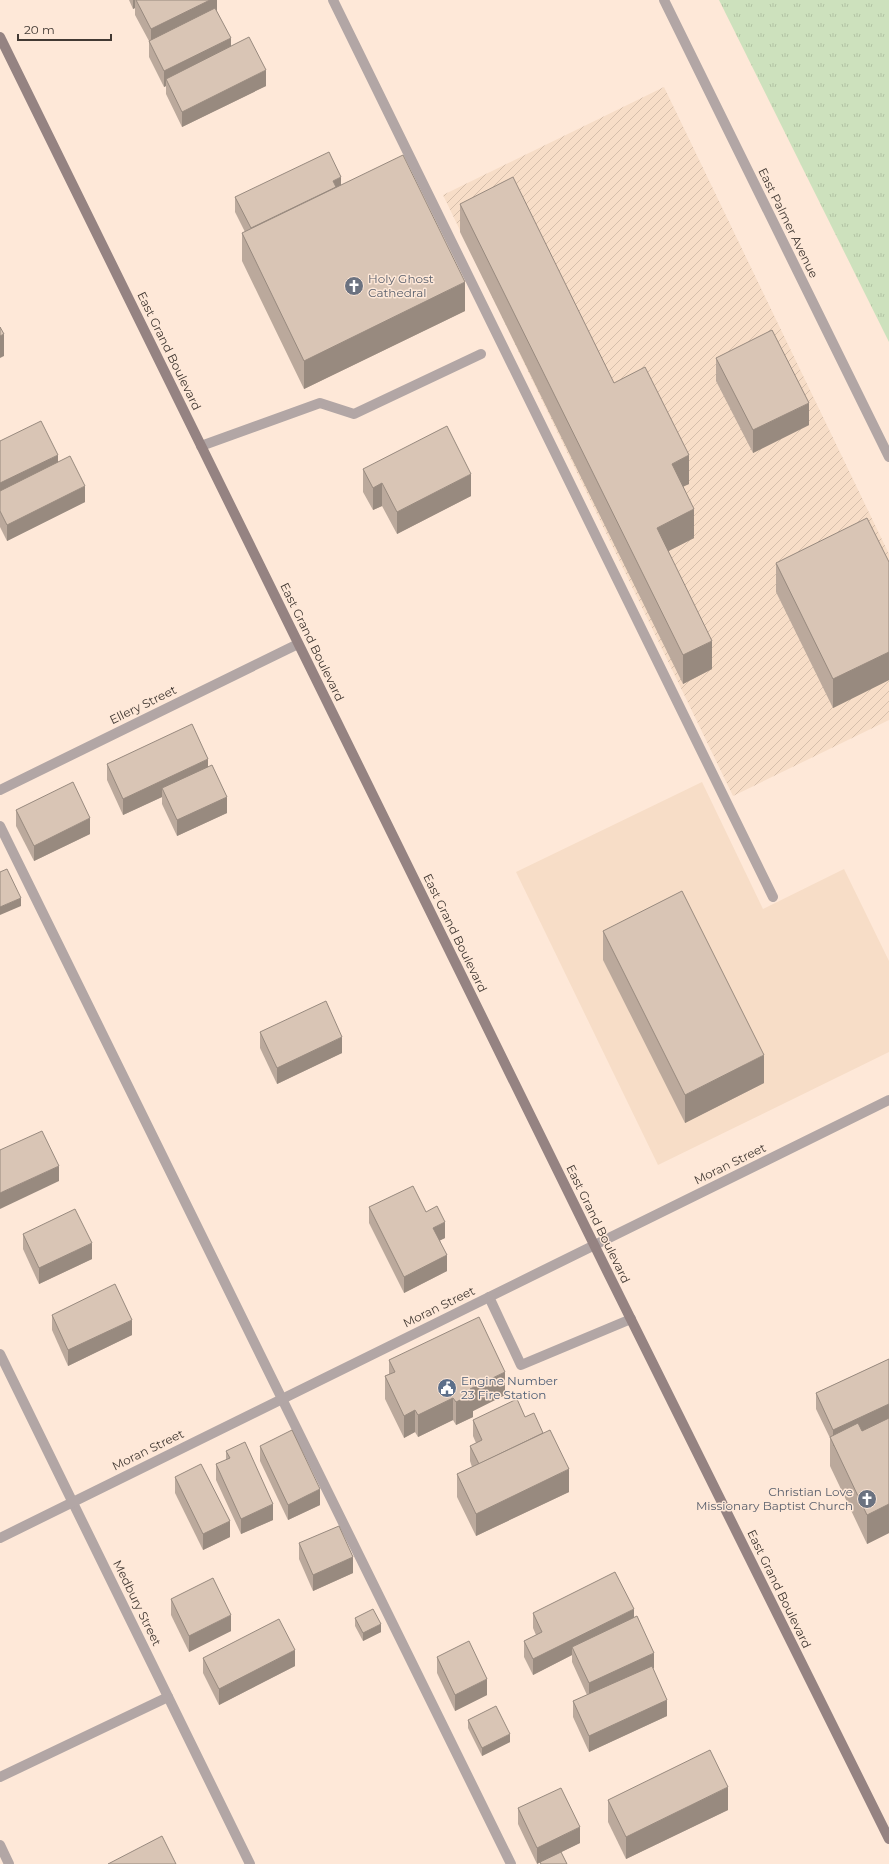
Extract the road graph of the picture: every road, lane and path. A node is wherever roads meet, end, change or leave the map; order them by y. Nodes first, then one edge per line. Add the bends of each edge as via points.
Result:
1 (333, 0) edge
2 (664, 0) edge
3 (0, 37) edge
4 (480, 354) dead end
5 (201, 446) junction
6 (889, 457) edge
7 (298, 644) junction
8 (0, 790) edge
9 (0, 826) edge
10 (773, 897) dead end
11 (889, 1100) edge
12 (594, 1245) junction
13 (489, 1297) junction
14 (631, 1319) junction
15 (0, 1354) edge
16 (283, 1398) junction
17 (73, 1502) junction
18 (0, 1538) edge
19 (168, 1697) junction
20 (0, 1777) edge
21 (889, 1839) edge
22 (0, 1845) edge
23 (9, 1864) edge
24 (250, 1864) edge
25 (511, 1864) edge

1 - 10 street
2 - 6 street, East Palmer Avenue
3 - 5 main road, East Grand Boulevard
4 - 5 street via 354,414 320,403
5 - 7 main road, East Grand Boulevard
7 - 8 street, Ellery Street
7 - 12 main road, East Grand Boulevard
9 - 16 street
11 - 12 street, Moran Street
12 - 13 street, Moran Street
12 - 14 main road, East Grand Boulevard
13 - 14 street via 521,1365
13 - 16 street, Moran Street
14 - 21 main road, East Grand Boulevard
15 - 17 street, Medbury Street
16 - 17 street, Moran Street
16 - 25 street
17 - 18 street, Moran Street
17 - 19 street, Medbury Street
19 - 20 street
19 - 24 street, Medbury Street
22 - 23 street

